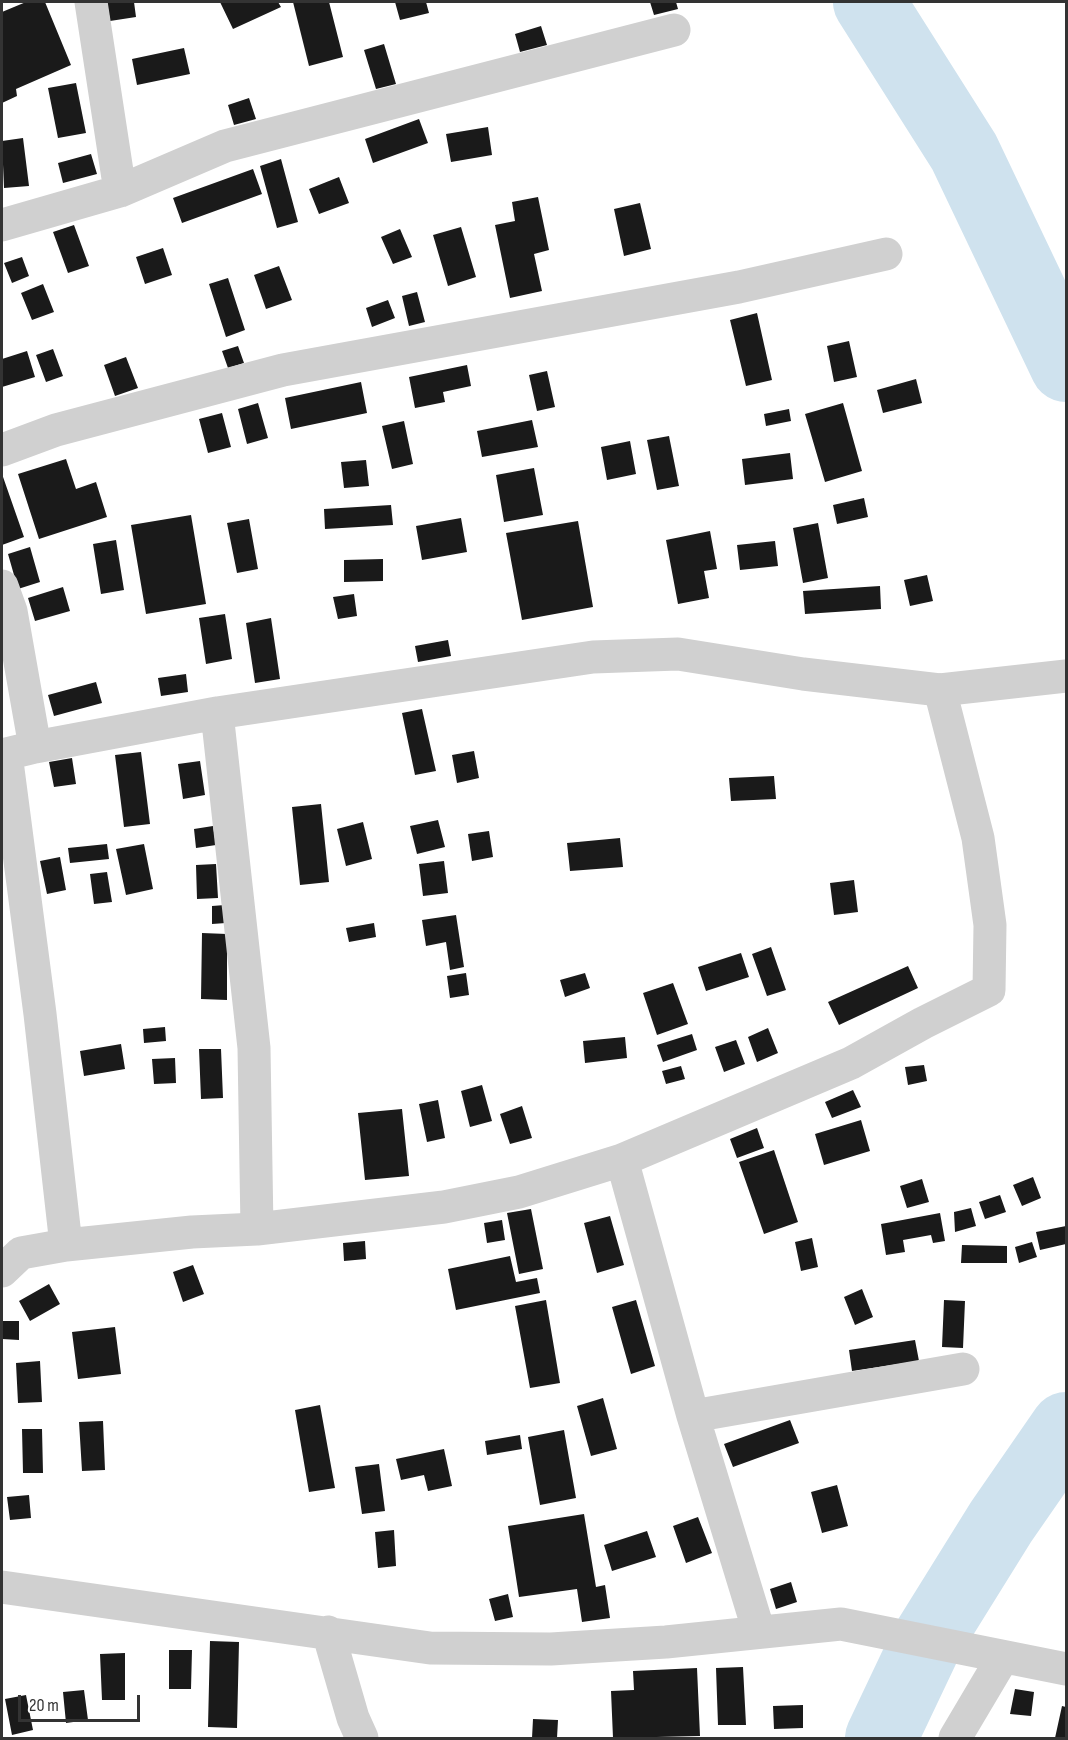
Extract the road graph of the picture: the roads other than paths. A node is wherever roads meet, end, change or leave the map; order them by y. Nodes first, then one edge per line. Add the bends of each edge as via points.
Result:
1 (91, 2) edge
2 (674, 30) dead end
3 (120, 191) junction
4 (2, 225) edge
5 (886, 254) dead end
6 (2, 450) edge
7 (2, 586) edge
8 (1066, 676) edge
9 (940, 690) junction
10 (217, 713) junction
11 (14, 752) edge
12 (622, 1160) junction
13 (257, 1229) junction
14 (66, 1245) junction
15 (2, 1271) edge
16 (963, 1369) dead end
17 (693, 1416) junction
18 (2, 1587) edge
19 (328, 1632) junction
20 (759, 1632) junction
21 (1003, 1657) junction
22 (1066, 1669) edge
23 (362, 1738) edge
24 (955, 1738) edge

1 - 3 street
2 - 3 street via 225,146
3 - 4 street
5 - 6 street via 739,287 283,370 56,430
7 - 11 street via 11,611
8 - 9 street
9 - 10 street via 803,675 678,654 646,655 559,661
9 - 12 street via 978,838 990,925 989,990 851,1063
10 - 11 street
10 - 13 street via 254,1048
11 - 14 street
12 - 13 street via 519,1192 444,1207
12 - 17 street
13 - 14 street
14 - 15 street via 21,1254
16 - 17 street
17 - 20 street
18 - 19 street
19 - 20 street via 430,1648 551,1649
19 - 23 street
20 - 21 street via 841,1624
21 - 22 street
21 - 24 street

